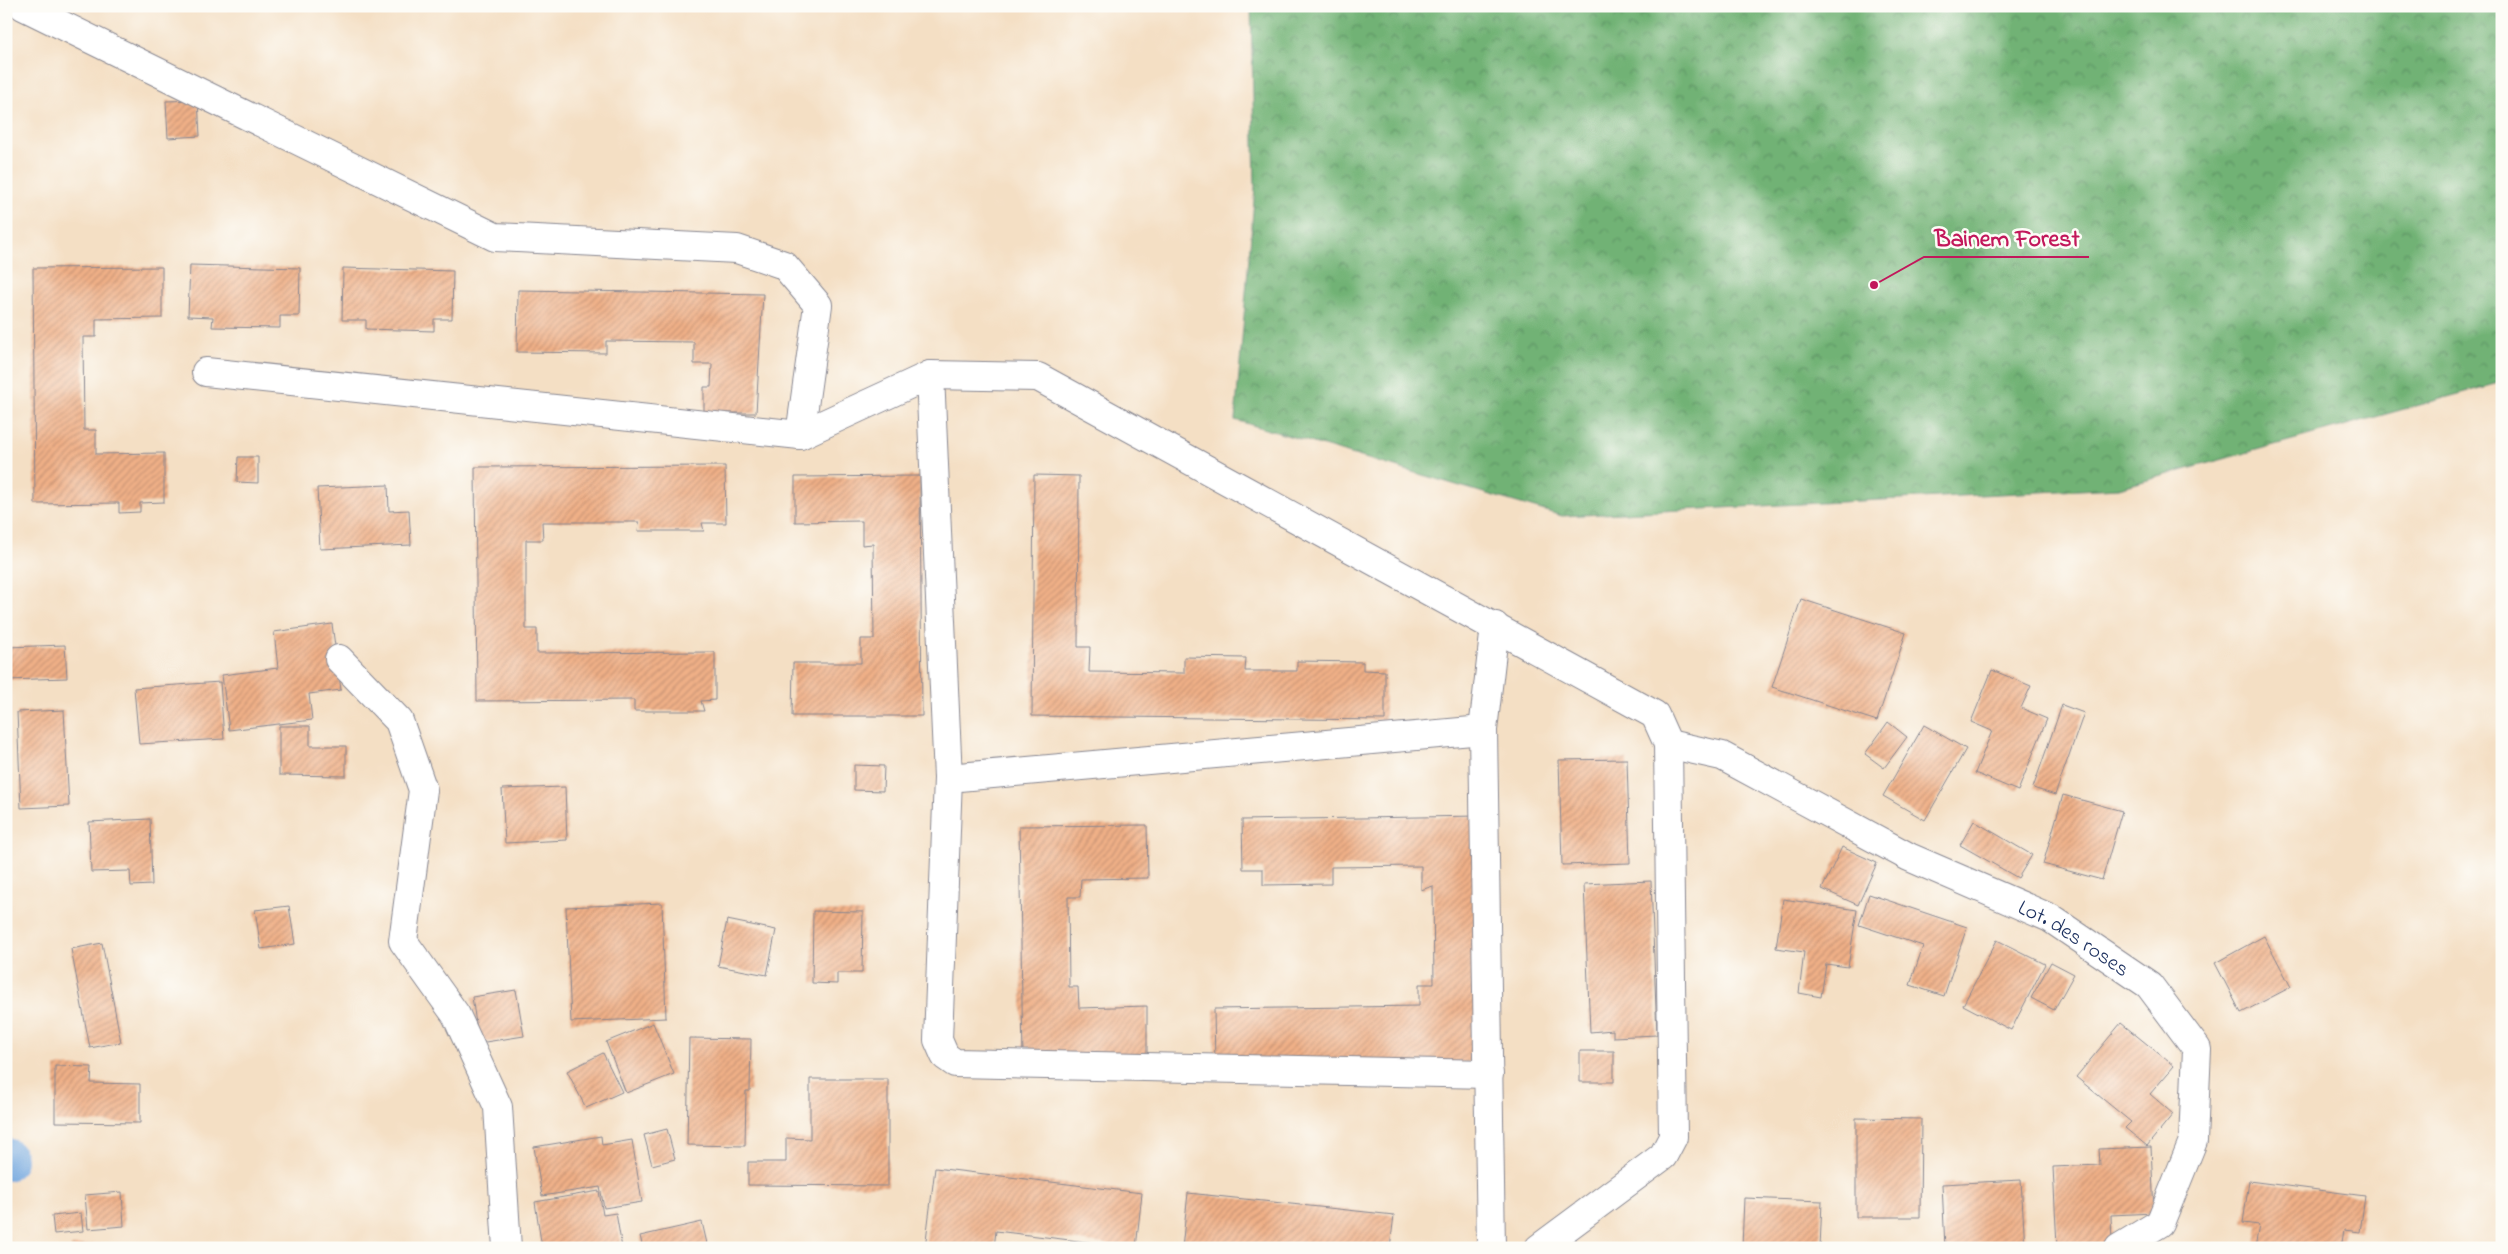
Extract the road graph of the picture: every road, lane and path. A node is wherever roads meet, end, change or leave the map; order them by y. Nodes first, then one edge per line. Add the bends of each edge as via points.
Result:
1 (23, 6) edge
2 (206, 372) dead end
3 (930, 375) junction
4 (800, 435) junction
5 (1495, 626) junction
6 (339, 659) dead end
7 (1483, 730) junction
8 (1668, 744) junction
9 (948, 778) junction
10 (1489, 1074) junction
11 (507, 1248) edge
12 (1491, 1248) edge
13 (1539, 1248) edge
14 (2119, 1248) edge

1 - 4 street via 495,237 737,249 784,265 818,305
2 - 4 street
3 - 4 street
3 - 5 street via 1038,377
3 - 9 street
5 - 7 street
5 - 8 street via 1655,715
6 - 11 street via 399,722 423,790 403,941 456,1015 498,1107
7 - 9 street
7 - 10 street
8 - 13 street via 1673,1137 1663,1156
8 - 14 street, Lot. des roses via 1722,756 1909,857 2050,918 2150,986 2197,1048 2193,1141 2160,1223
9 - 10 street via 938,1040 945,1056 955,1064
10 - 12 street

